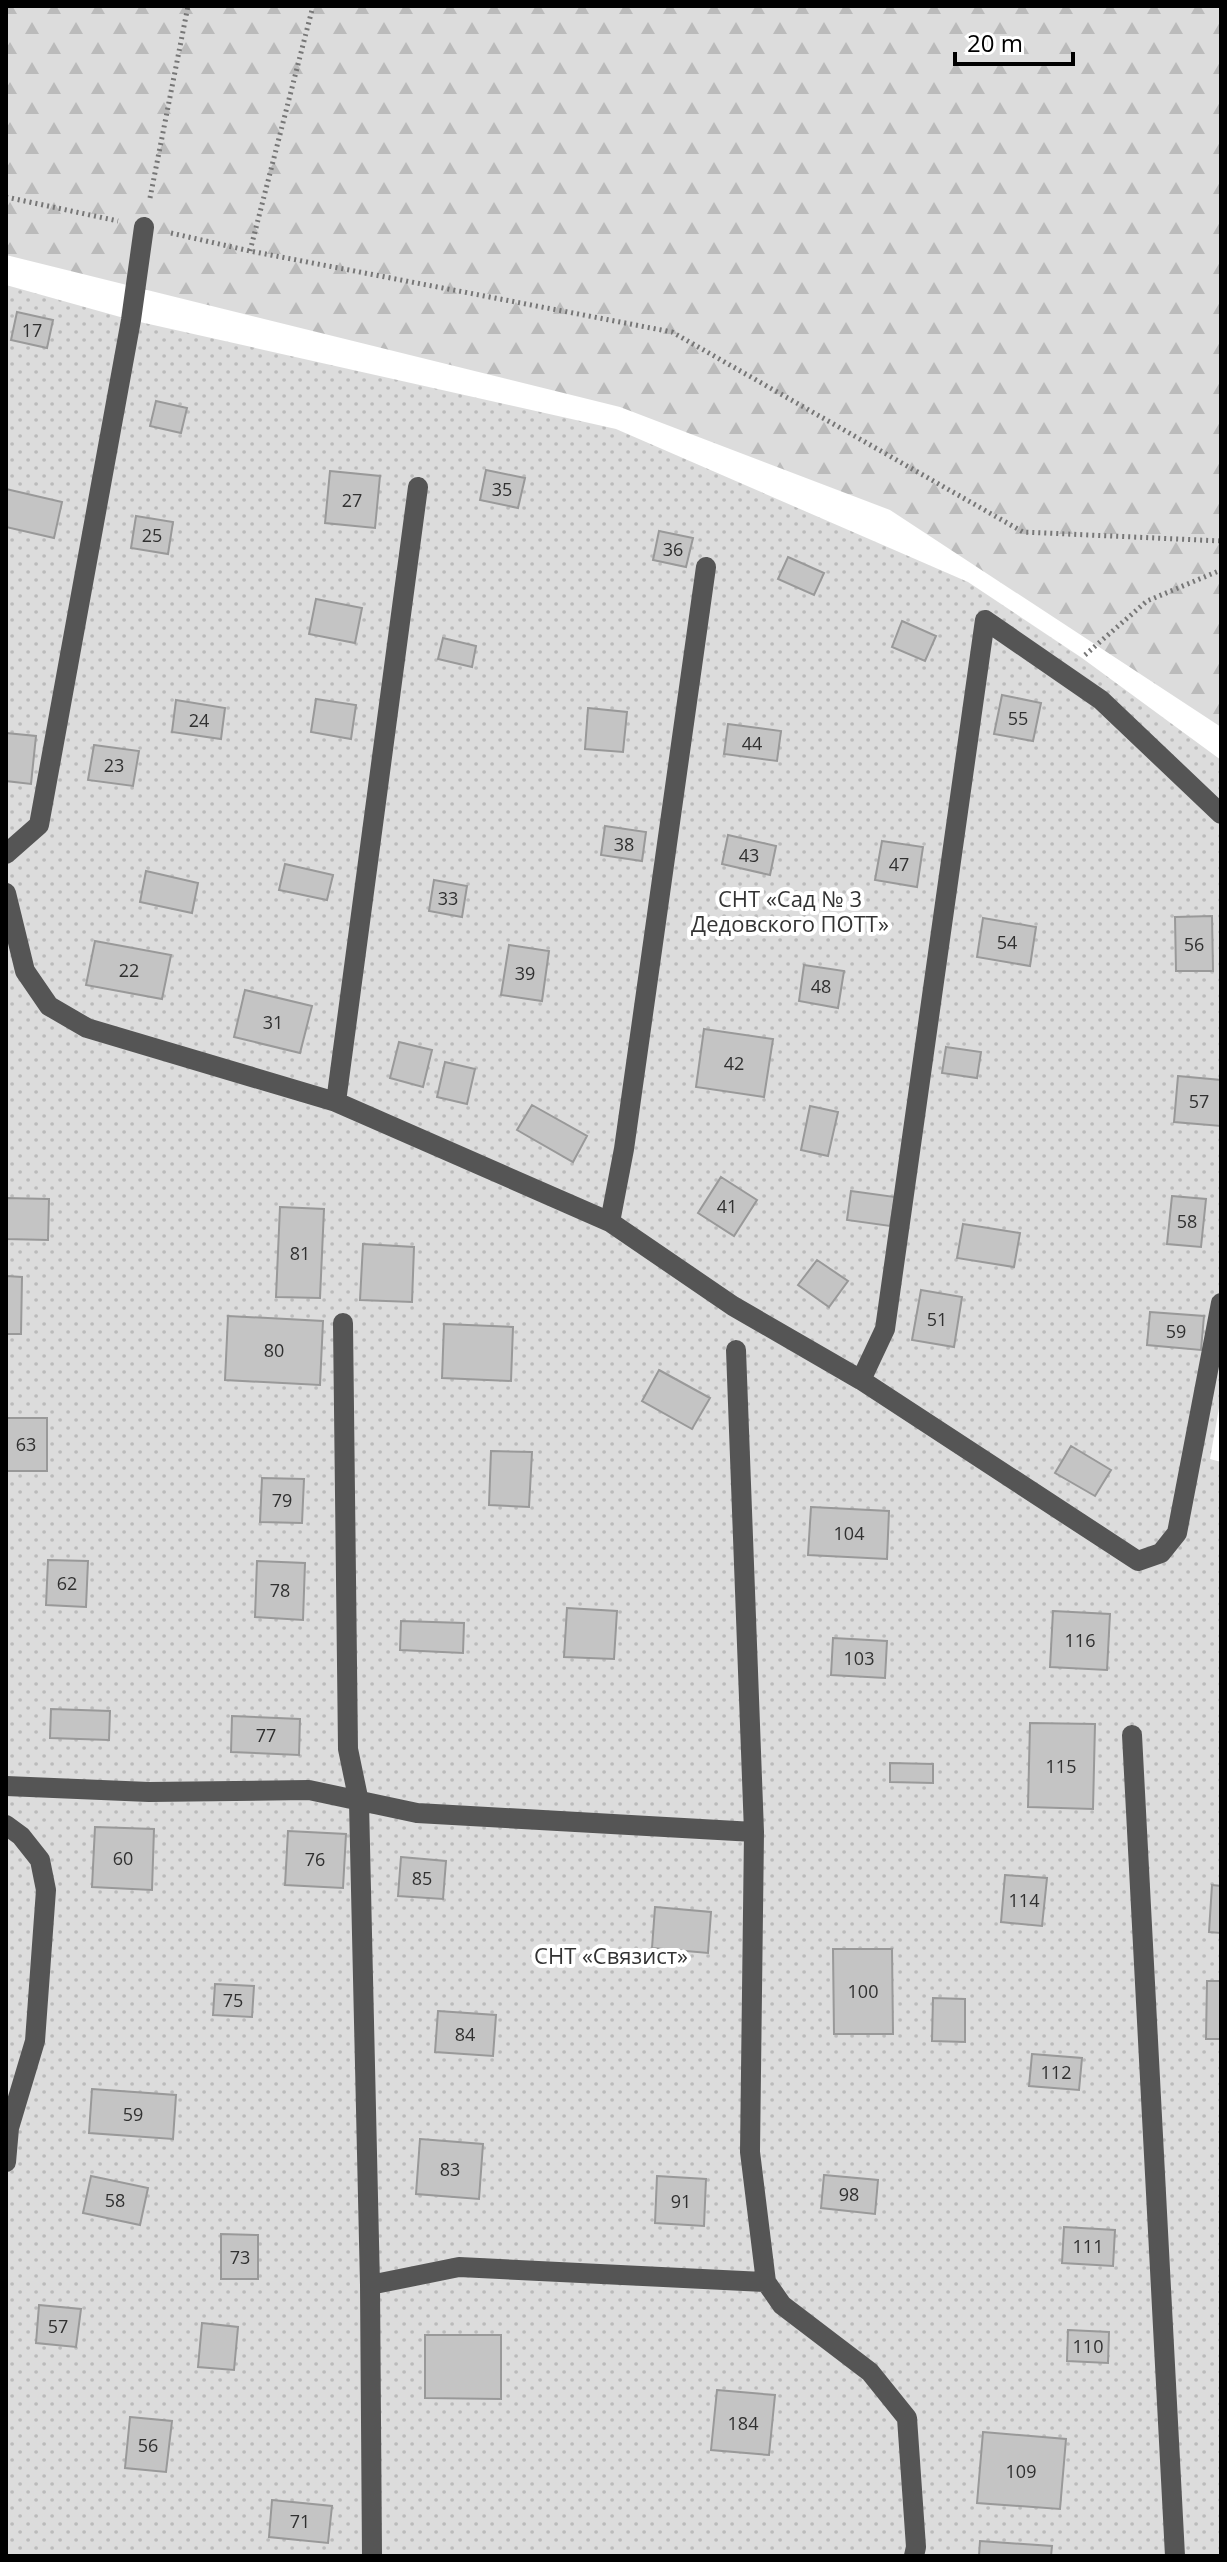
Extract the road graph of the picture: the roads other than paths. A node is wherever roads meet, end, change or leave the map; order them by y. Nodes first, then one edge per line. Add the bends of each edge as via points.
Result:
1 (144, 227) road end
2 (418, 487) dead end
3 (706, 567) dead end
4 (1221, 814) edge
5 (6, 854) edge
6 (6, 893) edge
7 (336, 1102) junction
8 (610, 1222) junction
9 (1221, 1303) edge
10 (343, 1323) dead end
11 (736, 1350) dead end
12 (861, 1380) junction
13 (1132, 1735) dead end
14 (6, 1786) edge
15 (359, 1802) junction
16 (6, 1825) edge
17 (754, 1832) junction
18 (6, 2162) edge
19 (766, 2282) junction
20 (370, 2285) junction
21 (372, 2556) edge
22 (914, 2556) edge
23 (1175, 2556) edge

1 - 5 street via 39,825
2 - 7 street
3 - 8 street
4 - 12 street via 1101,700 985,620 885,1329
6 - 7 street via 25,971 49,1006 87,1028
7 - 8 street
8 - 12 street via 733,1306
9 - 12 street via 1177,1533 1161,1553 1138,1561
10 - 15 street via 348,1749
11 - 17 street
13 - 23 street
14 - 15 street via 149,1792 309,1790
15 - 17 street via 417,1813
15 - 20 street
16 - 18 street via 40,1860 46,1890 35,2041 9,2128
17 - 19 street via 750,2152
19 - 20 street via 459,2267
19 - 22 street via 782,2305 870,2372 907,2418
20 - 21 street

